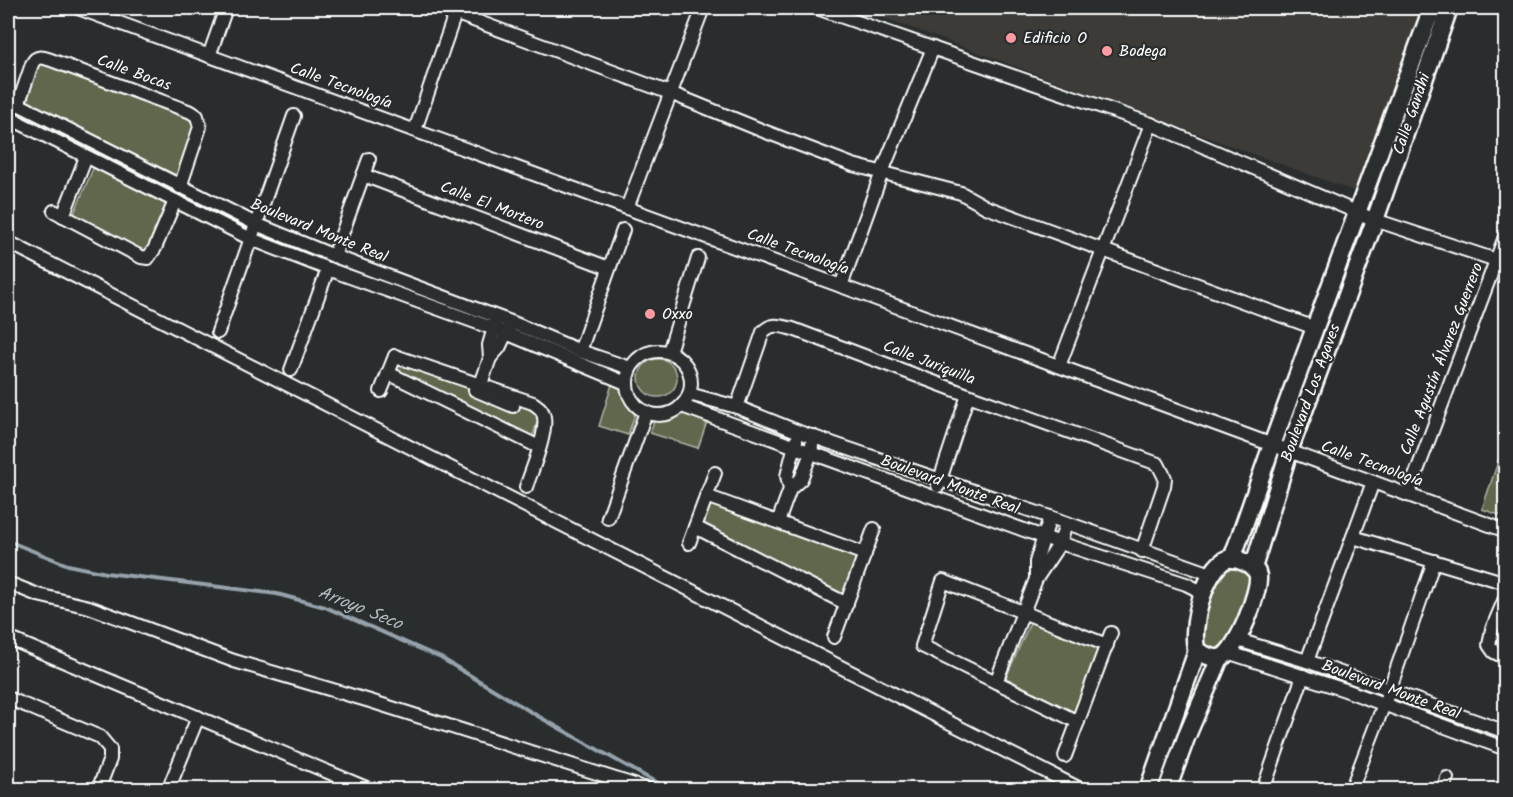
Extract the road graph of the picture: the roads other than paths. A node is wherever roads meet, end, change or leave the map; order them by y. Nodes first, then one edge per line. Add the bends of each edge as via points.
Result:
1 (78, 8) edge
2 (226, 8) edge
3 (441, 8) edge
4 (703, 8) edge
5 (817, 8) edge
6 (1431, 8) edge
7 (1449, 8) edge
8 (456, 10) edge
9 (933, 48) junction
10 (209, 56) junction
11 (670, 93) junction
12 (13, 102) edge
13 (294, 116) dead end
14 (8, 121) edge
15 (1151, 124) junction
16 (415, 130) junction
17 (86, 157) junction
18 (369, 159) dead end
19 (882, 172) junction
20 (363, 175) junction
21 (180, 187) junction
22 (174, 201) junction
23 (627, 208) junction
24 (1357, 212) junction
25 (1375, 219) junction
26 (256, 224) junction
27 (623, 230) dead end
28 (1506, 234) edge
29 (251, 239) junction
30 (8, 242) edge
31 (1104, 249) junction
32 (334, 256) junction
33 (698, 258) dead end
34 (1496, 260) junction
35 (609, 268) junction
36 (328, 269) junction
37 (841, 286) junction
38 (495, 322) junction
39 (509, 328) junction
40 (1315, 328) junction
41 (218, 332) dead end
42 (580, 351) junction
43 (669, 352) junction
44 (394, 356) junction
45 (490, 358) junction
46 (1059, 366) junction
47 (630, 368) junction
48 (291, 370) dead end
49 (388, 374) junction
50 (626, 383) junction
51 (481, 384) junction
52 (381, 391) dead end
53 (689, 394) junction
54 (968, 396) junction
55 (513, 406) dead end
56 (682, 406) junction
57 (737, 407) junction
58 (646, 412) junction
59 (799, 432) junction
60 (813, 436) junction
61 (1272, 445) junction
62 (539, 447) junction
63 (794, 447) junction
64 (1289, 451) junction
65 (811, 453) junction
66 (715, 473) dead end
67 (940, 479) junction
68 (1373, 482) junction
69 (526, 487) dead end
70 (790, 489) junction
71 (1408, 495) junction
72 (706, 496) junction
73 (935, 497) junction
74 (1050, 517) junction
75 (608, 518) dead end
76 (778, 522) junction
77 (1066, 523) junction
78 (695, 527) junction
79 (874, 529) dead end
80 (1506, 531) edge
81 (1044, 536) junction
82 (1353, 537) junction
83 (689, 543) dead end
84 (1060, 543) junction
85 (1142, 551) junction
86 (865, 554) junction
87 (1232, 559) junction
88 (1434, 561) junction
89 (1253, 568) junction
90 (1211, 574) junction
91 (1036, 579) junction
92 (8, 583) edge
93 (1506, 583) edge
94 (1506, 596) edge
95 (1202, 599) junction
96 (846, 604) junction
97 (1022, 612) junction
98 (834, 637) dead end
99 (8, 638) edge
100 (1230, 650) junction
101 (1197, 651) junction
102 (1500, 655) edge
103 (1307, 661) junction
104 (1304, 676) junction
105 (996, 682) junction
106 (1389, 691) junction
107 (8, 698) edge
108 (1383, 705) junction
109 (198, 717) junction
110 (1078, 722) junction
111 (1506, 732) edge
112 (1506, 749) edge
113 (1065, 756) dead end
114 (98, 789) edge
115 (168, 789) edge
116 (371, 789) edge
117 (650, 789) edge
118 (1082, 789) edge
119 (1148, 789) edge
120 (1167, 789) edge
121 (1263, 789) edge
122 (1351, 789) edge

1 - 10 street, Calle Tecnología
2 - 10 street
3 - 8 street
4 - 11 street
5 - 9 street
6 - 24 main road, Calle Gandhi
7 - 25 main road, Calle Gandhi
8 - 11 street
8 - 16 street
9 - 15 street
9 - 19 street
10 - 16 street, Calle Tecnología
11 - 19 street via 853,165
11 - 23 street
12 - 21 street, Boulevard Monte Real
12 - 21 street, Calle Bocas via 38,57 191,112 197,116 200,127
13 - 26 street
14 - 17 street, Boulevard Monte Real
15 - 24 street
15 - 31 street
16 - 23 street, Calle Tecnología
17 - 22 street, Boulevard Monte Real
17 - 22 street via 58,214 141,257 148,258 155,248
18 - 20 street
19 - 31 street via 961,192 986,207
19 - 37 street
20 - 32 street
20 - 35 street, Calle El Mortero
21 - 26 street, Boulevard Monte Real
22 - 29 street, Boulevard Monte Real
23 - 37 street, Calle Tecnología
24 - 25 street
24 - 40 main road, Boulevard Los Agaves
25 - 34 street
25 - 64 main road, Boulevard Los Agaves
26 - 29 street
26 - 32 street, Boulevard Monte Real
27 - 35 street
28 - 34 street, Calle Agustín Álvarez Guerrero
29 - 36 street, Boulevard Monte Real
29 - 41 street
30 - 118 street
31 - 40 street
31 - 46 street
32 - 38 street, Boulevard Monte Real
33 - 43 street
34 - 71 street, Calle Agustín Álvarez Guerrero
35 - 42 street
36 - 38 street, Boulevard Monte Real
36 - 48 street
37 - 46 street, Calle Tecnología
38 - 39 street, Boulevard Monte Real
38 - 45 street
39 - 42 street, Boulevard Monte Real
39 - 45 street
39 - 50 street, Boulevard Monte Real
40 - 61 main road, Boulevard Los Agaves
42 - 47 street, Boulevard Monte Real
43 - 47 street via 650,351
43 - 53 street via 688,370
44 - 49 street
44 - 51 street
44 - 55 street
45 - 51 street
46 - 61 street, Calle Tecnología
47 - 50 street
49 - 52 street
49 - 62 street
50 - 58 street via 629,397
51 - 62 street via 541,408 544,423
53 - 56 street
53 - 57 street, Boulevard Monte Real
54 - 57 street, Calle Juriquilla via 774,325 768,327 759,341
54 - 67 street
54 - 85 street, Calle Juriquilla via 1158,464 1165,478 1164,486
56 - 58 street via 664,414
56 - 63 street, Boulevard Monte Real
57 - 59 street, Boulevard Monte Real
58 - 75 street
59 - 60 street, Boulevard Monte Real
59 - 63 street
60 - 65 street
60 - 67 street, Boulevard Monte Real
61 - 64 street, Calle Tecnología
61 - 87 main road, Boulevard Los Agaves
62 - 69 street
63 - 65 street, Boulevard Monte Real
63 - 70 street via 787,476
64 - 68 street, Calle Tecnología
64 - 89 main road, Boulevard Los Agaves
65 - 70 street via 801,479
65 - 73 street, Boulevard Monte Real
66 - 72 street
67 - 73 street
67 - 74 street, Boulevard Monte Real
68 - 71 street, Calle Tecnología
68 - 82 street
70 - 76 street
71 - 80 street, Calle Tecnología
72 - 76 street
72 - 78 street
73 - 81 street, Boulevard Monte Real
74 - 77 street, Boulevard Monte Real
74 - 81 street
76 - 86 street
77 - 84 street
77 - 85 street, Boulevard Monte Real
78 - 83 street
78 - 96 street
79 - 86 street
81 - 84 street, Boulevard Monte Real
81 - 91 street via 1036,561
82 - 88 street
82 - 103 street
84 - 91 street
84 - 95 street, Boulevard Monte Real via 1186,584 1196,589
85 - 90 street, Boulevard Monte Real
86 - 96 street
87 - 89 main road
87 - 90 main road via 1223,561
88 - 93 street
88 - 106 street
89 - 100 main road, Boulevard Los Agaves via 1258,576 1256,587
90 - 95 main road
91 - 97 street
92 - 117 street via 89,607 234,661
94 - 102 street via 1489,638 1489,645
95 - 101 main road via 1194,630
96 - 98 street
97 - 105 street
97 - 105 street via 943,581 922,646
97 - 110 street via 1109,639
99 - 109 street
100 - 101 main road via 1209,657
100 - 103 street, Boulevard Monte Real
100 - 104 street, Boulevard Monte Real
100 - 120 main road, Boulevard Los Agaves via 1186,738
101 - 119 main road
103 - 106 street, Boulevard Monte Real
104 - 108 street, Boulevard Monte Real
104 - 121 street
105 - 110 street
106 - 108 street
106 - 111 street, Boulevard Monte Real
107 - 114 street via 100,737 110,749 110,759
108 - 112 street, Boulevard Monte Real
108 - 122 street
109 - 115 street
109 - 116 street
110 - 113 street

